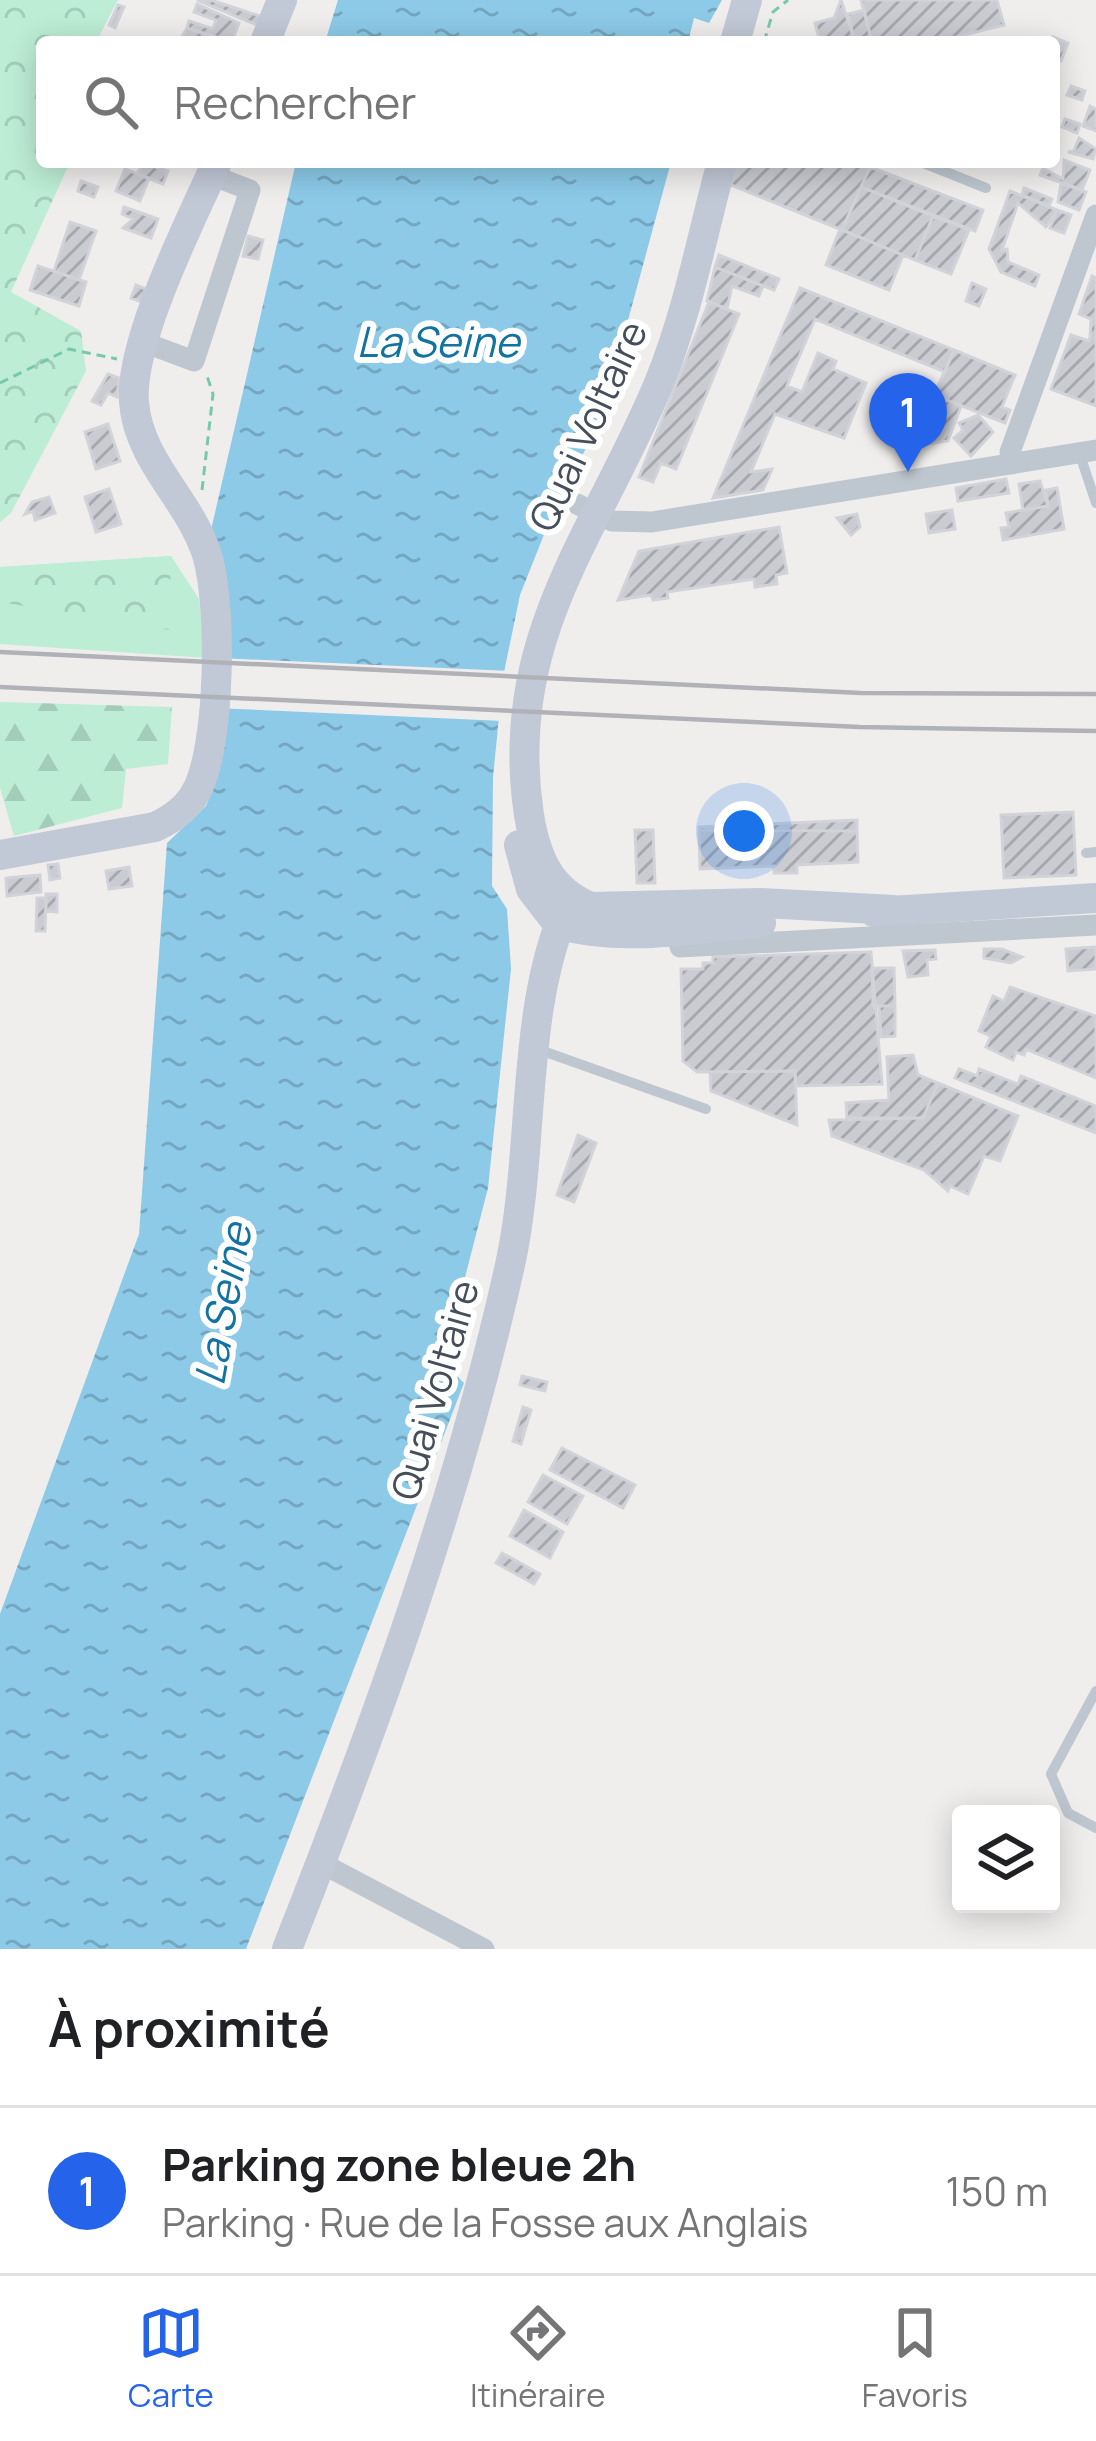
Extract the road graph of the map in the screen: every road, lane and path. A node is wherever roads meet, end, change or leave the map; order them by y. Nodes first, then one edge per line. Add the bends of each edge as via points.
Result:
1 (282, 0) edge
2 (747, 0) edge
3 (767, 0) edge
4 (788, 0) edge
5 (267, 36) edge
6 (737, 36) edge
7 (761, 36) edge
8 (763, 36) edge
9 (706, 168) edge
10 (720, 168) edge
11 (936, 168) edge
12 (214, 169) edge
13 (986, 188) dead end
14 (1096, 215) edge
15 (139, 354) junction
16 (194, 361) junction
17 (0, 383) edge
18 (1088, 451) edge
19 (1012, 464) junction
20 (204, 501) dead end
21 (1096, 503) edge
22 (585, 508) junction
23 (0, 855) edge
24 (1096, 898) edge
25 (564, 911) junction
26 (676, 919) junction
27 (961, 919) junction
28 (1096, 925) edge
29 (537, 1049) junction
30 (706, 1109) dead end
31 (1096, 1691) edge
32 (1096, 1828) edge
33 (321, 1863) junction
34 (287, 1949) edge
35 (484, 1949) edge

1 - 5 street
2 - 6 street
3 - 7 street
4 - 8 path
9 - 22 street, Quai Voltaire via 659,339
10 - 22 street, Quai Voltaire via 661,379
11 - 13 lane
12 - 15 street
12 - 16 street via 250,190
14 - 19 street
15 - 16 street
15 - 17 path via 69,349
15 - 23 street via 138,429 214,574 213,704 197,791 172,819 132,834
16 - 20 path via 213,394
18 - 19 street
18 - 21 lane
19 - 22 street via 652,522 630,524
22 - 25 street, Quai Voltaire via 534,610 514,724 516,831 530,889
24 - 27 street
25 - 26 street via 588,932
25 - 29 street, Quai Voltaire via 542,983
26 - 27 street via 894,910
26 - 27 street via 680,946
27 - 28 street
29 - 30 lane
29 - 33 street, Quai Voltaire via 528,1165 489,1359 384,1699
31 - 32 lane via 1051,1774 1068,1814
33 - 34 street, Quai Voltaire
33 - 35 street

